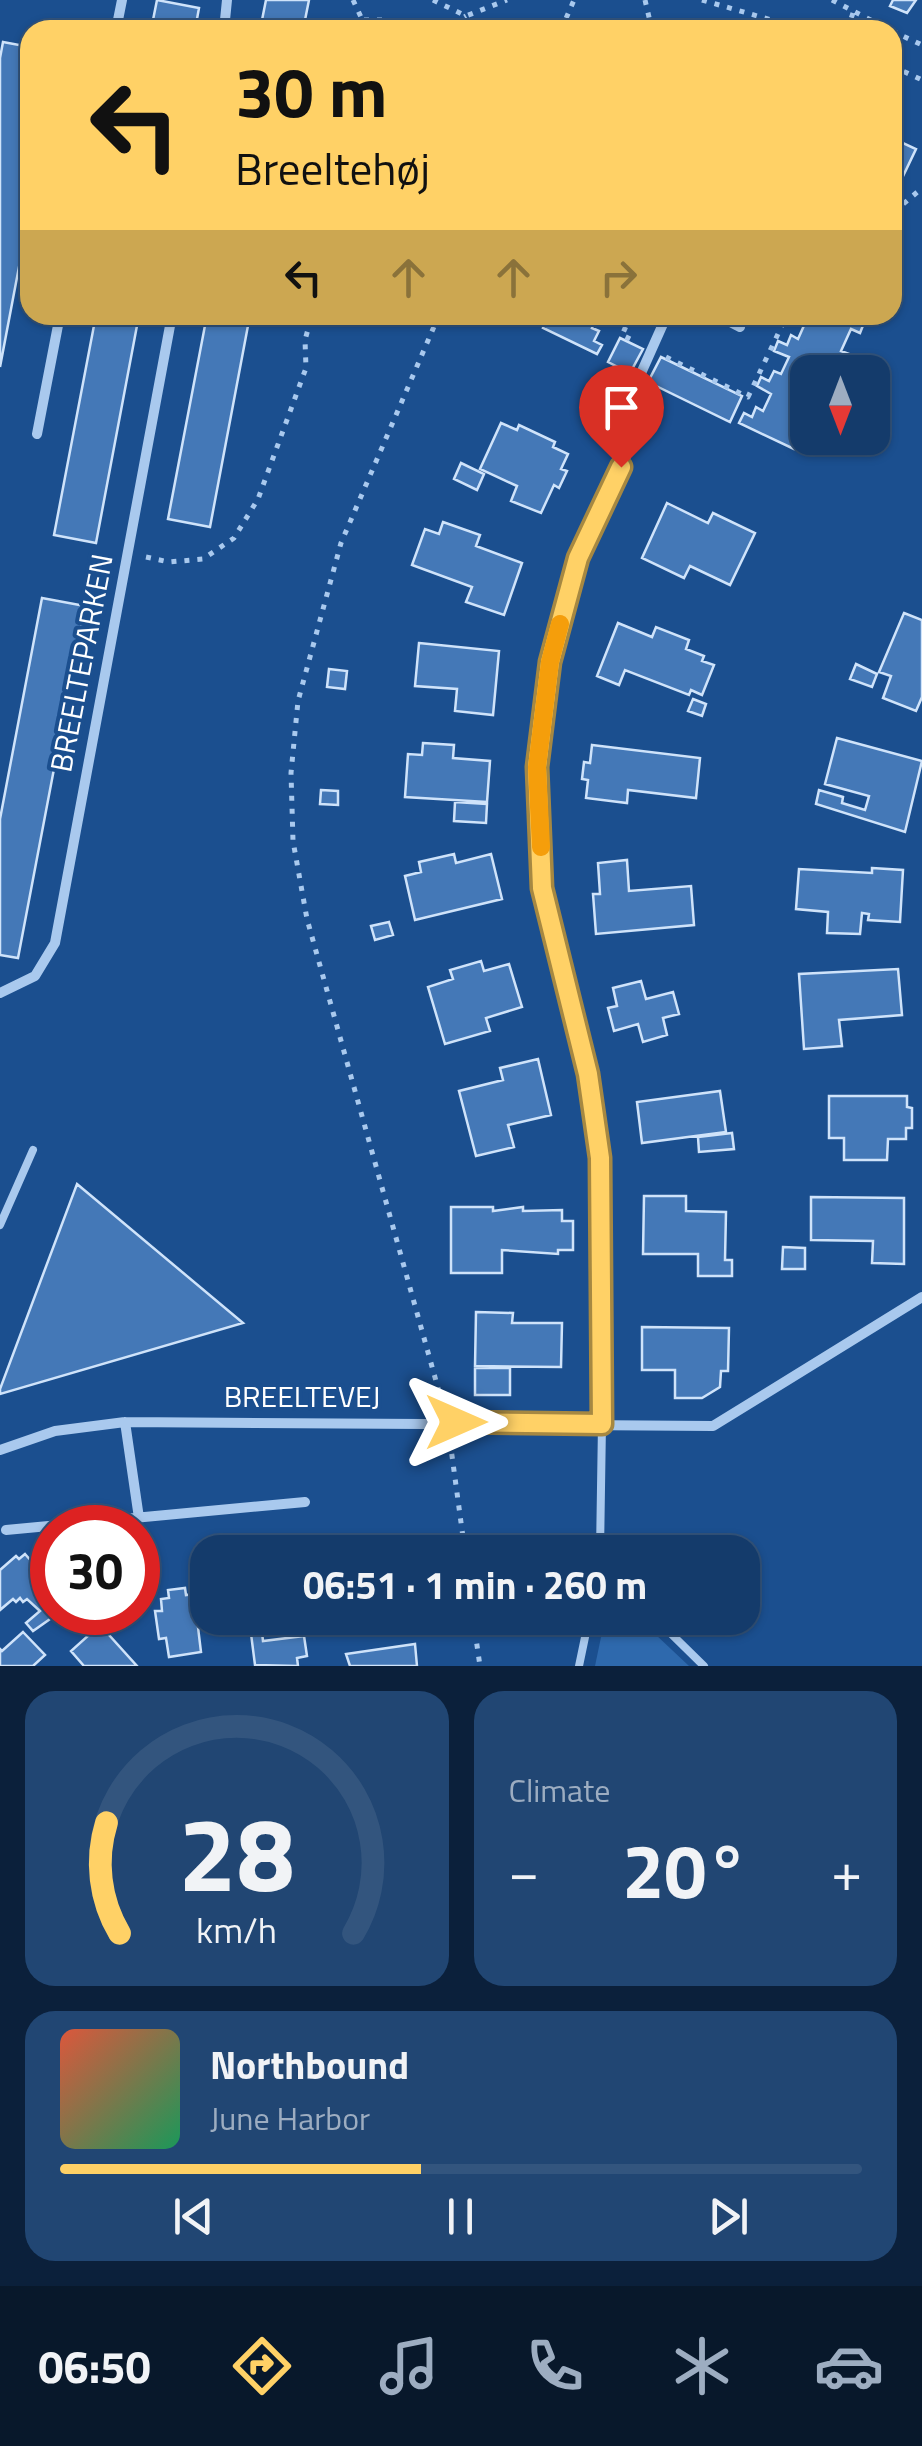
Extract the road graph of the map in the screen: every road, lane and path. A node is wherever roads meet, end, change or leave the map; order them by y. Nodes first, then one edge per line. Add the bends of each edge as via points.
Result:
1 (353, 0) edge
2 (432, 0) edge
3 (507, 0) edge
4 (702, 0) edge
5 (832, 0) edge
6 (853, 13) junction
7 (466, 16) junction
8 (364, 20) joint
9 (389, 20) edge
10 (459, 20) edge
11 (771, 20) edge
12 (850, 20) edge
13 (869, 20) edge
14 (922, 188) edge
15 (902, 205) edge
16 (58, 325) edge
17 (170, 325) edge
18 (309, 325) edge
19 (435, 325) edge
20 (627, 325) edge
21 (663, 325) edge
22 (736, 325) edge
23 (782, 325) edge
24 (740, 327) dead end
25 (652, 350) junction
26 (37, 434) dead end
27 (128, 554) junction
28 (0, 993) edge
29 (33, 1150) dead end
30 (0, 1225) edge
31 (922, 1297) edge
32 (124, 1422) junction
33 (448, 1422) junction
34 (602, 1424) junction
35 (0, 1450) edge
36 (304, 1502) dead end
37 (136, 1505) edge
38 (160, 1516) edge
39 (30, 1528) edge
40 (6, 1530) dead end
41 (463, 1535) edge
42 (600, 1535) edge
43 (475, 1635) edge
44 (586, 1635) edge
45 (672, 1635) edge
46 (480, 1666) edge
47 (579, 1666) edge
48 (704, 1666) edge

1 - 8 path
2 - 7 path
3 - 7 path
4 - 11 path
5 - 6 path
6 - 12 path
6 - 13 path
7 - 10 path
8 - 9 path
14 - 15 path
16 - 26 street
17 - 27 street, BREELTEPARKEN
18 - 27 path via 306,368 258,499 234,538 203,559 169,562
19 - 33 path via 341,543 298,701 291,773 293,841 307,919
20 - 25 path via 622,335
21 - 25 street
22 - 24 street
23 - 25 path via 748,397
25 - 34 street via 638,380 636,435 578,558 550,662 537,767 542,888 588,1074 600,1158
27 - 28 street, BREELTEPARKEN via 55,942 35,976
29 - 30 lane
31 - 34 street, BREELTEVEJ via 713,1426
32 - 33 street, BREELTEVEJ
32 - 35 street, BREELTEVEJ via 54,1430
32 - 37 street
33 - 34 street, BREELTEVEJ
33 - 41 path
34 - 42 lane
36 - 38 street
39 - 40 street
43 - 46 path
44 - 47 lane
45 - 48 lane

